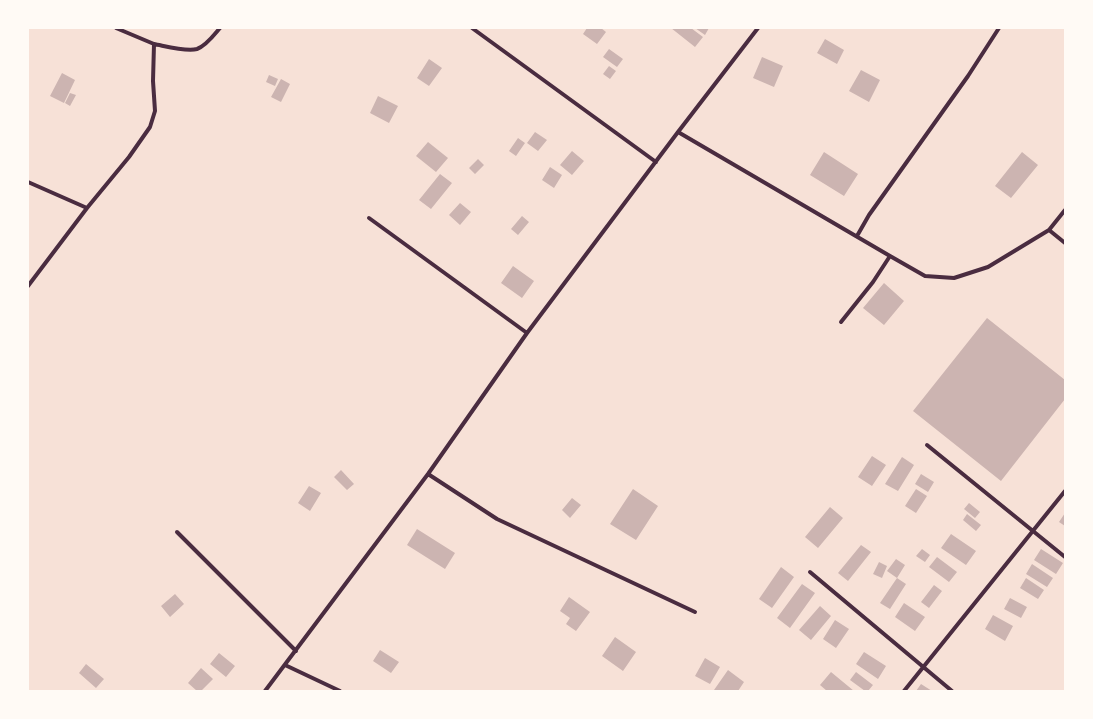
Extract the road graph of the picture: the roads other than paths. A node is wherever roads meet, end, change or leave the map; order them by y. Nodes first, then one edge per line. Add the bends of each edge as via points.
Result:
1 (116, 28) edge
2 (220, 28) edge
3 (472, 28) edge
4 (758, 28) edge
5 (999, 28) edge
6 (124, 29) edge
7 (154, 44) junction
8 (678, 132) junction
9 (656, 162) junction
10 (28, 182) edge
11 (87, 208) junction
12 (1065, 210) edge
13 (369, 218) dead end
14 (1049, 230) junction
15 (857, 236) junction
16 (1065, 243) edge
17 (890, 256) junction
18 (28, 286) edge
19 (841, 322) dead end
20 (527, 333) junction
21 (927, 445) dead end
22 (428, 474) junction
23 (1065, 491) edge
24 (1033, 531) junction
25 (177, 532) dead end
26 (1065, 558) edge
27 (810, 572) dead end
28 (695, 612) dead end
29 (296, 651) junction
30 (285, 665) junction
31 (924, 667) junction
32 (265, 691) edge
33 (340, 691) edge
34 (904, 691) edge
35 (952, 691) edge

1 - 6 street
2 - 7 street via 198,49
3 - 9 street
4 - 8 street
5 - 15 street via 968,76 869,214
6 - 7 street
7 - 11 street via 155,111 150,127
8 - 9 street
8 - 15 street
9 - 20 street
10 - 11 street
11 - 18 street
12 - 14 street
13 - 20 street
14 - 16 street
14 - 17 street via 988,267 954,278 925,276
15 - 17 street
17 - 19 street
20 - 22 street
21 - 24 street
22 - 28 street via 498,519
22 - 29 street
23 - 24 street
24 - 26 street
24 - 31 street
25 - 29 street
27 - 31 street
29 - 30 street
30 - 32 street
30 - 33 street
31 - 34 street
31 - 35 street

